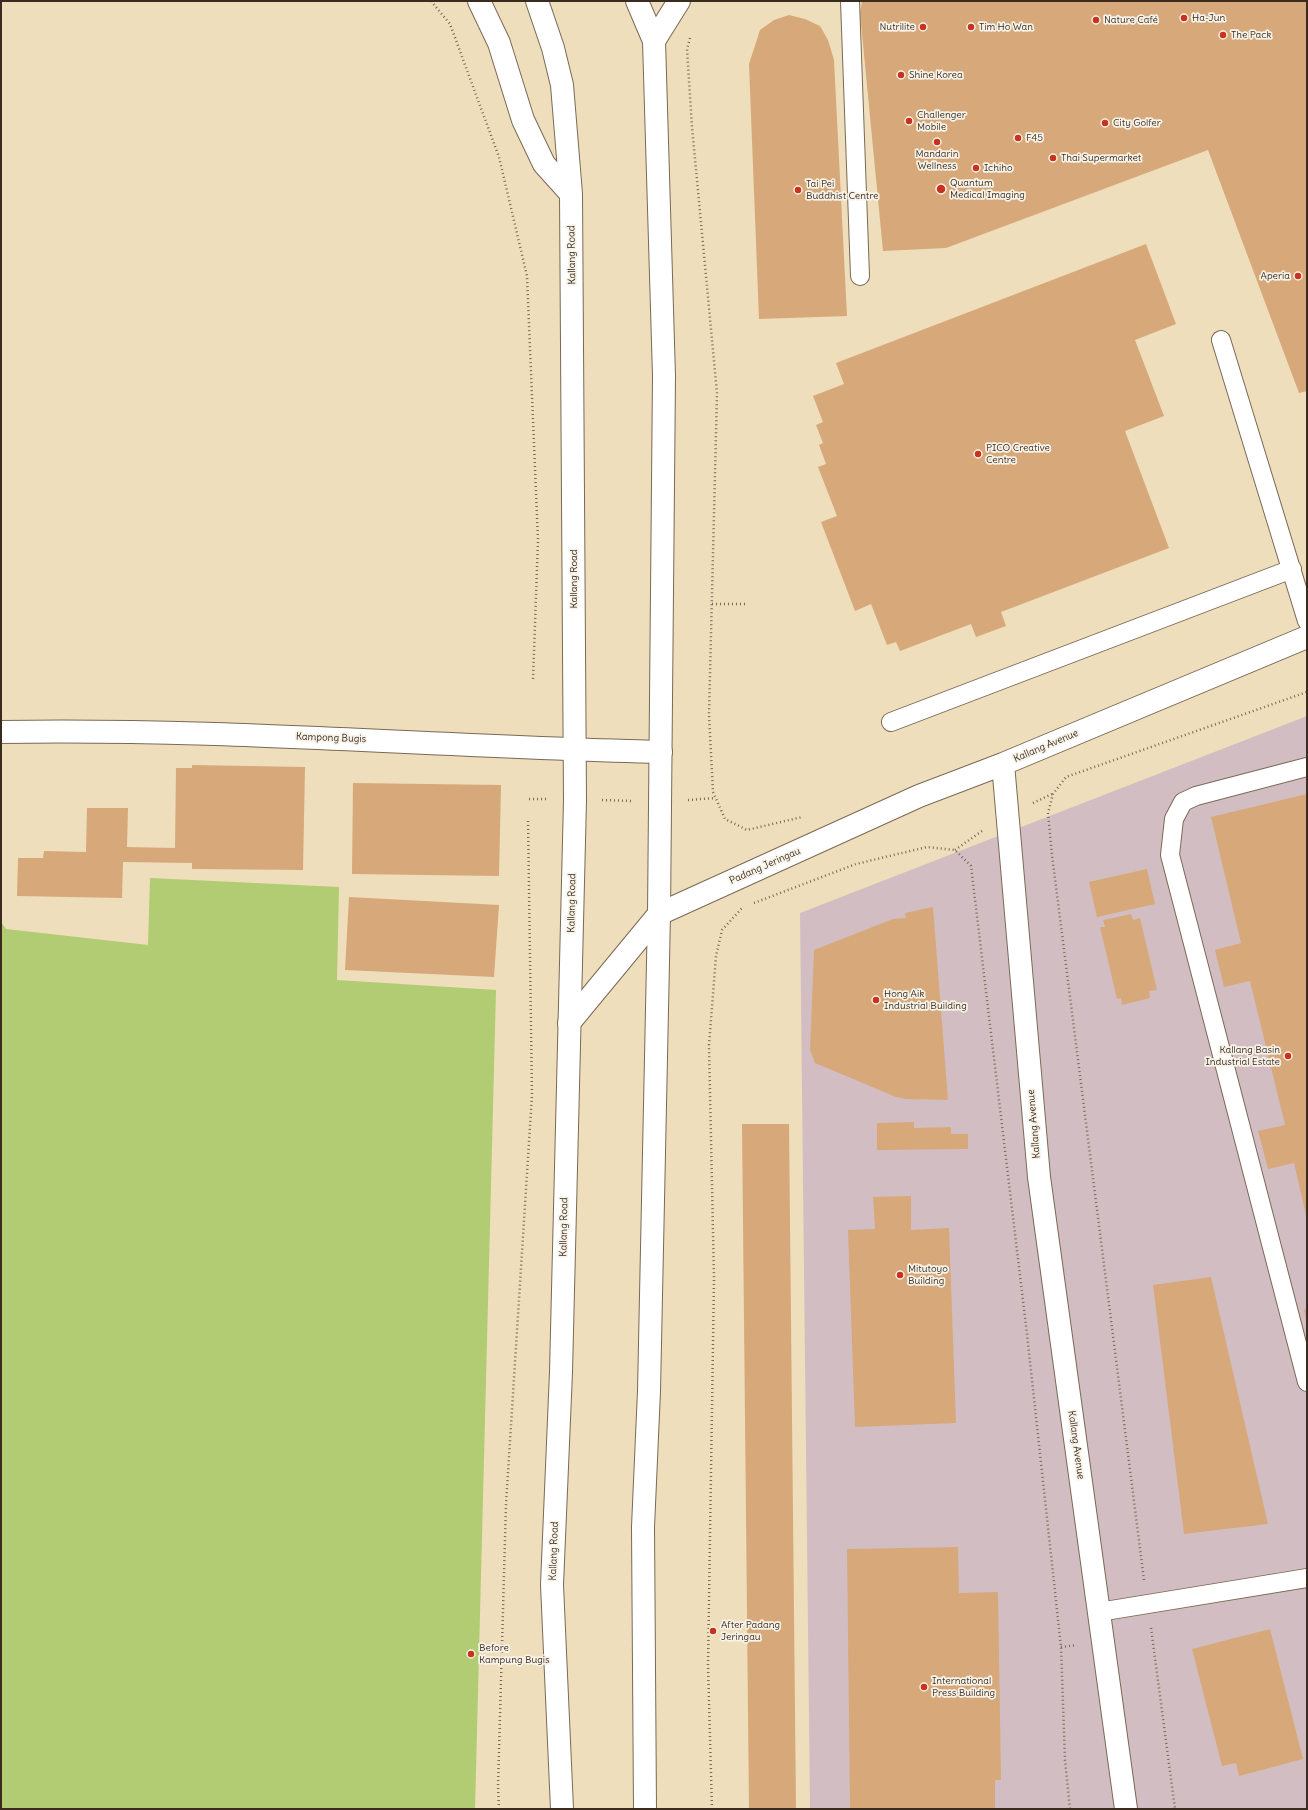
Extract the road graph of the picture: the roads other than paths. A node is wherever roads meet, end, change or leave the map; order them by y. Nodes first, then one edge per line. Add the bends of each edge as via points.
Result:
1 (479, 1) edge
2 (537, 1) edge
3 (637, 1) edge
4 (679, 1) edge
5 (850, 1) edge
6 (654, 41) junction
7 (571, 194) junction
8 (860, 276) dead end
9 (1221, 340) dead end
10 (1292, 569) junction
11 (1307, 621) edge
12 (1307, 637) edge
13 (891, 722) dead end
14 (1, 732) edge
15 (575, 750) junction
16 (661, 752) junction
17 (1003, 764) junction
18 (1307, 767) edge
19 (659, 914) junction
20 (569, 1023) junction
21 (1307, 1382) edge
22 (1307, 1578) edge
23 (1099, 1612) junction
24 (562, 1809) edge
25 (644, 1809) edge
26 (1126, 1809) edge

1 - 7 main road via 499,42 523,120 544,164
2 - 7 main road, Kallang Road via 562,85
3 - 6 main road
4 - 6 main road
5 - 8 lane
6 - 16 main road via 664,376
7 - 15 main road, Kallang Road
9 - 10 lane
10 - 11 lane
10 - 13 lane
12 - 17 main road, Kallang Avenue
14 - 15 main road, Kampong Bugis via 287,737
15 - 16 main road, Kampong Bugis
15 - 20 main road, Kallang Road
16 - 19 main road
17 - 19 main road, Padang Jeringau via 919,796
17 - 23 main road, Kallang Avenue via 1038,1177
18 - 21 lane via 1196,796 1183,802 1174,819 1170,855
19 - 20 main road, Padang Jeringau
19 - 25 main road via 649,1391 643,1527
20 - 24 main road, Kallang Road via 561,1372 552,1585
22 - 23 lane
23 - 26 main road, Kallang Avenue

